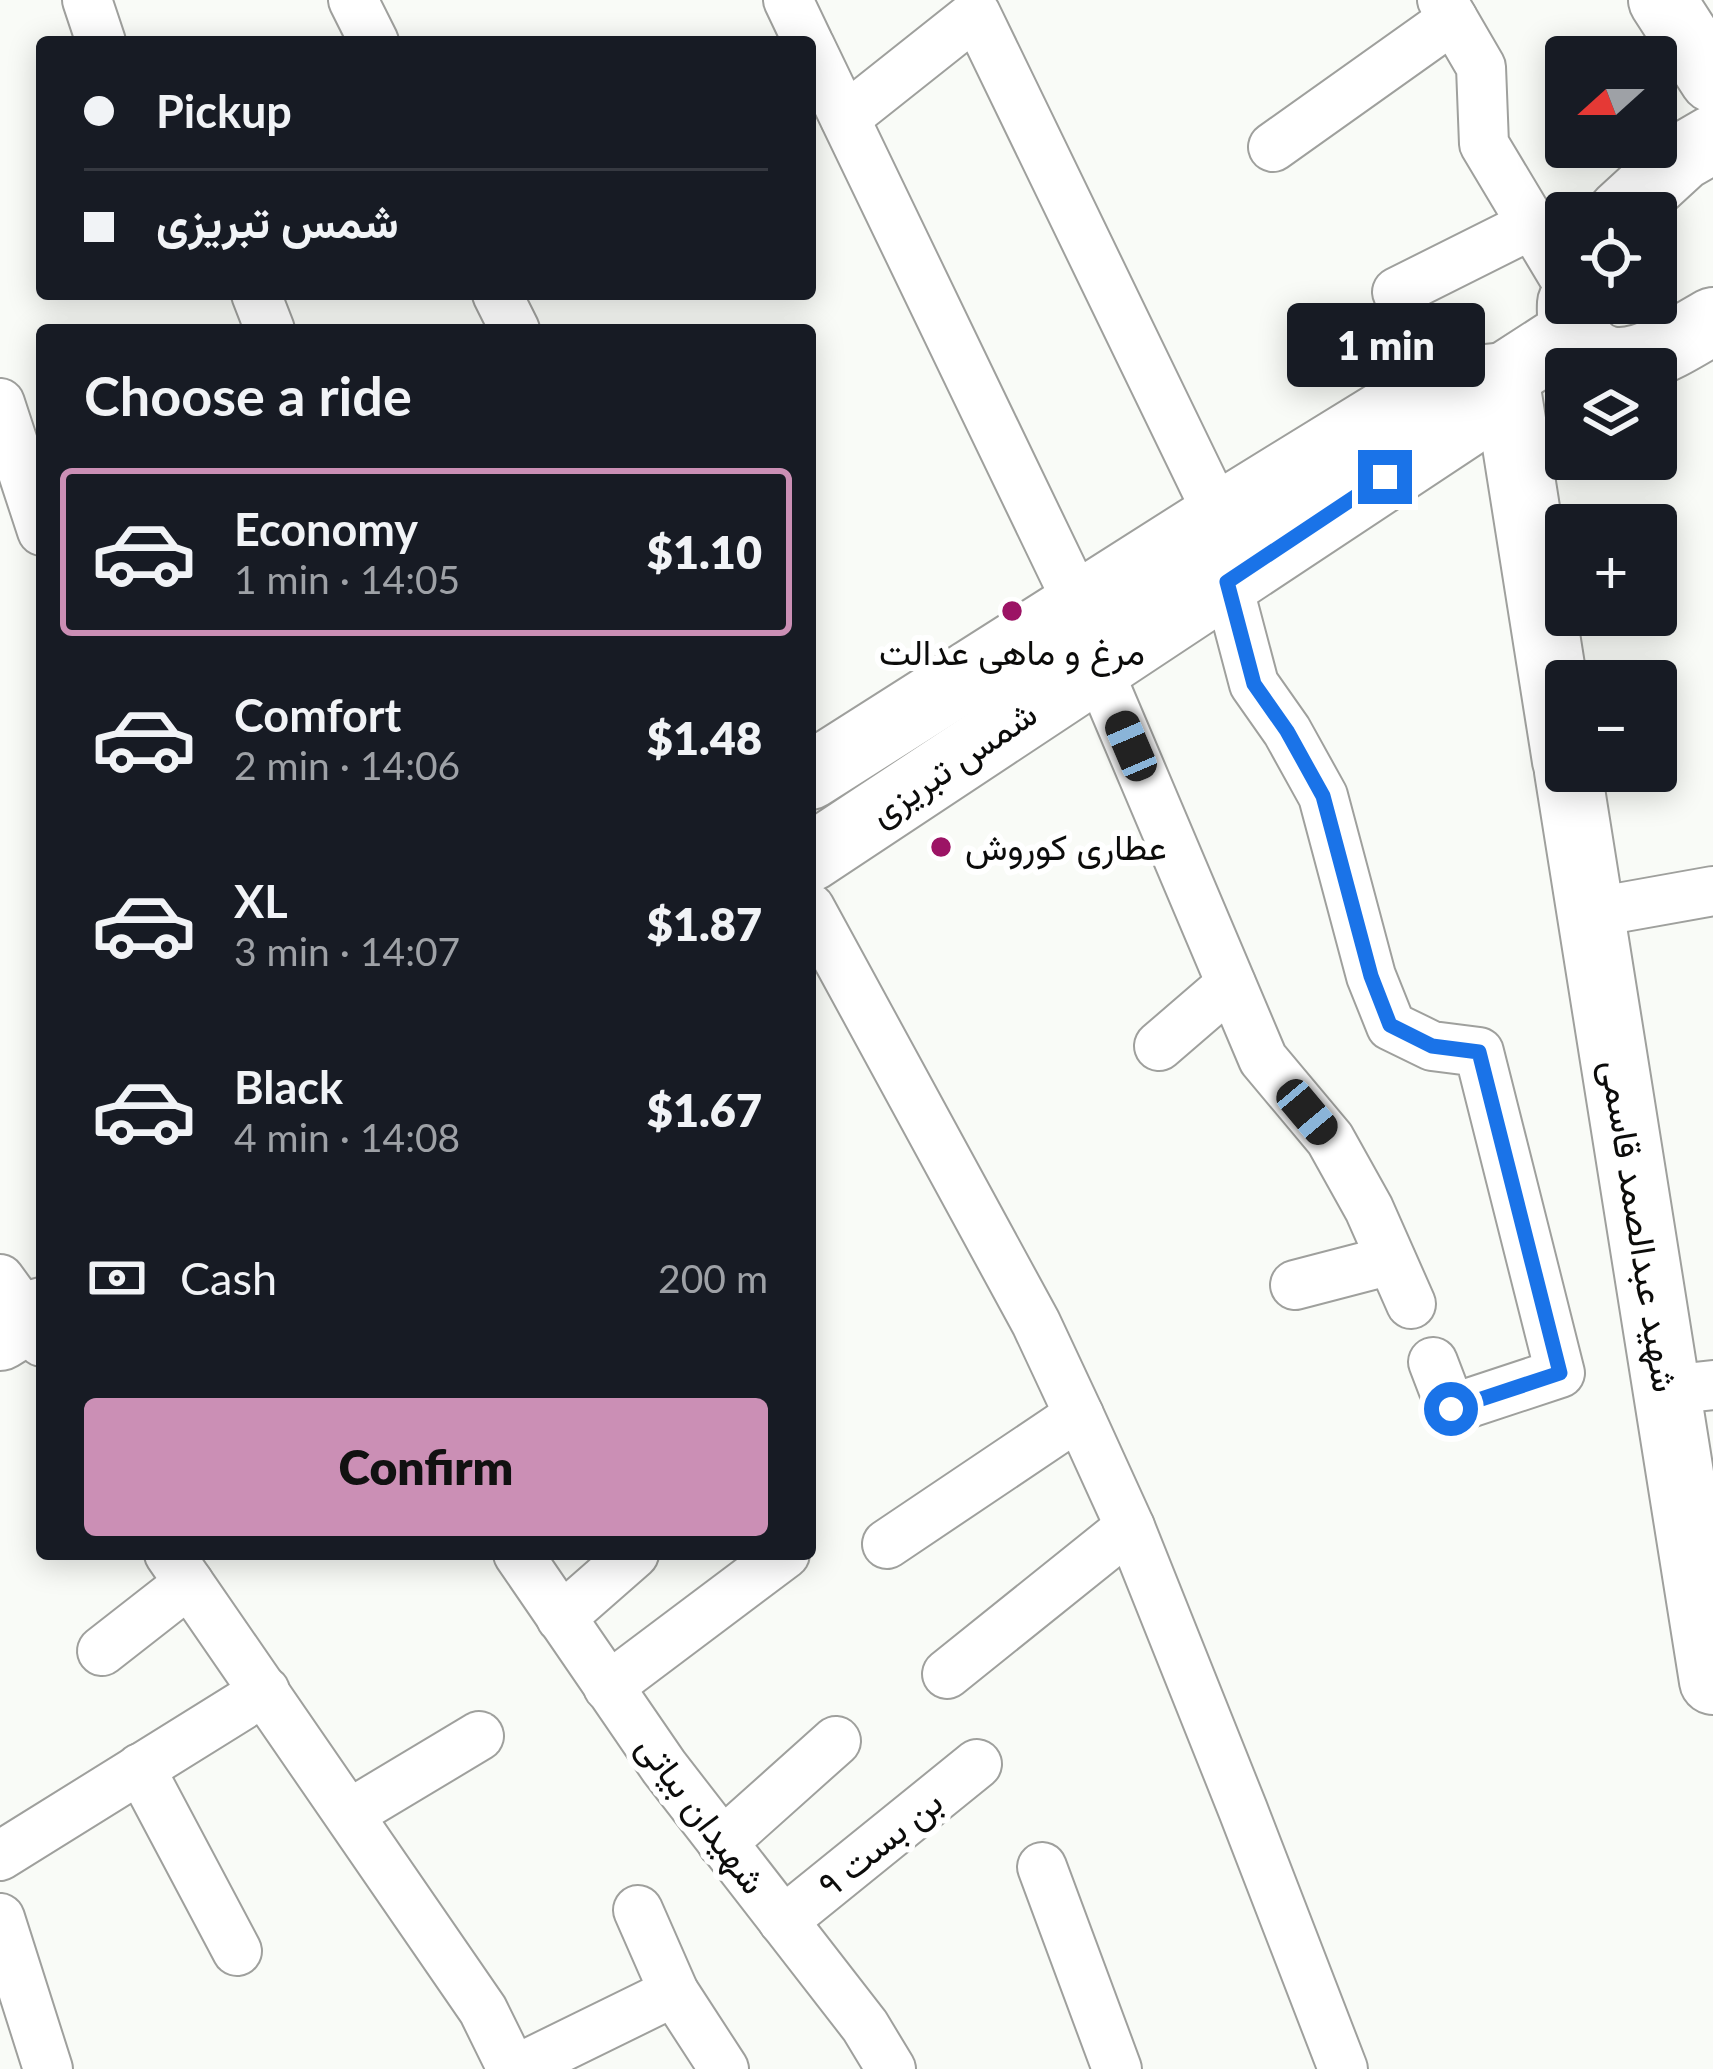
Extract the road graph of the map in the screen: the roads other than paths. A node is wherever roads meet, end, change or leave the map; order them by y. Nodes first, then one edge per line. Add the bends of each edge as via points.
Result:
1 (87, 0) edge
2 (353, 0) edge
3 (788, 0) edge
4 (1662, 0) edge
5 (1448, 9) edge
6 (99, 36) edge
7 (371, 36) edge
8 (805, 36) edge
9 (816, 59) edge
10 (1713, 80) edge
11 (844, 118) junction
12 (1713, 139) edge
13 (1273, 147) dead end
14 (1644, 192) edge
15 (1531, 225) junction
16 (1545, 254) edge
17 (1397, 292) dead end
18 (1713, 321) edge
19 (1552, 324) edge
20 (1578, 324) edge
21 (1504, 376) junction
22 (0, 403) edge
23 (36, 513) edge
24 (1220, 516) junction
25 (1227, 582) junction
26 (1079, 605) junction
27 (1550, 660) edge
28 (1097, 667) junction
29 (816, 772) edge
30 (1571, 792) edge
31 (816, 854) edge
32 (1713, 891) edge
33 (1590, 913) junction
34 (816, 919) edge
35 (1231, 984) junction
36 (1159, 1046) dead end
37 (1391, 1260) junction
38 (1295, 1285) dead end
39 (1411, 1304) dead end
40 (1433, 1362) dead end
41 (1690, 1387) edge
42 (1079, 1415) junction
43 (1130, 1527) junction
44 (887, 1544) dead end
45 (522, 1560) edge
46 (627, 1560) edge
47 (777, 1560) edge
48 (179, 1569) edge
49 (561, 1618) junction
50 (102, 1651) dead end
51 (947, 1674) dead end
52 (1713, 1677) edge
53 (608, 1687) junction
54 (265, 1691) junction
55 (479, 1736) dead end
56 (836, 1742) dead end
57 (977, 1764) dead end
58 (140, 1768) junction
59 (349, 1814) junction
60 (722, 1843) junction
61 (0, 1856) edge
62 (1042, 1867) dead end
63 (638, 1910) dead end
64 (0, 1918) edge
65 (783, 1922) junction
66 (237, 1951) dead end
67 (674, 1993) junction
68 (48, 2069) edge
69 (515, 2069) edge
70 (724, 2069) edge
71 (891, 2069) edge
72 (1117, 2069) edge
73 (1342, 2069) edge

1 - 6 street
2 - 7 street
3 - 8 street
4 - 10 main road
5 - 13 street
5 - 15 street via 1481,67 1484,144
9 - 11 street
11 - 24 street via 976,14
11 - 26 street
12 - 14 main road
15 - 16 street
15 - 17 street
18 - 20 main road via 1638,359 1604,360 1589,351
19 - 21 main road, شمس تبریزی
21 - 24 main road, شمس تبریزی via 1435,383
21 - 25 main road, شمس تبریزی via 1464,425
21 - 27 main road
22 - 23 street
24 - 26 main road, شمس تبریزی
25 - 28 main road, شمس تبریزی
25 - 40 street via 1254,684 1323,796 1390,1025 1432,1046 1479,1052 1560,1373 1451,1409
26 - 29 main road, شمس تبریزی
28 - 31 main road, شمس تبریزی
28 - 35 street
30 - 33 main road, شهید عبدالصمد قاسمی
32 - 33 street
33 - 41 main road, شهید عبدالصمد قاسمی
34 - 42 street
35 - 36 street
35 - 37 street via 1263,1059 1330,1139
37 - 38 street
37 - 39 street
41 - 52 main road, شهید عبدالصمد قاسمی
42 - 43 street
42 - 44 street
43 - 51 street
43 - 73 street
45 - 49 street, شهیدان بیاتی
46 - 49 street
47 - 53 street
48 - 50 street
48 - 54 street
49 - 53 street, شهیدان بیاتی
53 - 60 street, شهیدان بیاتی
54 - 58 street
54 - 59 street
55 - 59 street
56 - 60 street
57 - 65 street, بن بست ۹
58 - 61 street
58 - 66 street
59 - 69 street
60 - 65 street, شهیدان بیاتی
62 - 72 street
63 - 67 street
64 - 68 street
65 - 71 street, شهیدان بیاتی
67 - 69 street
67 - 70 street

